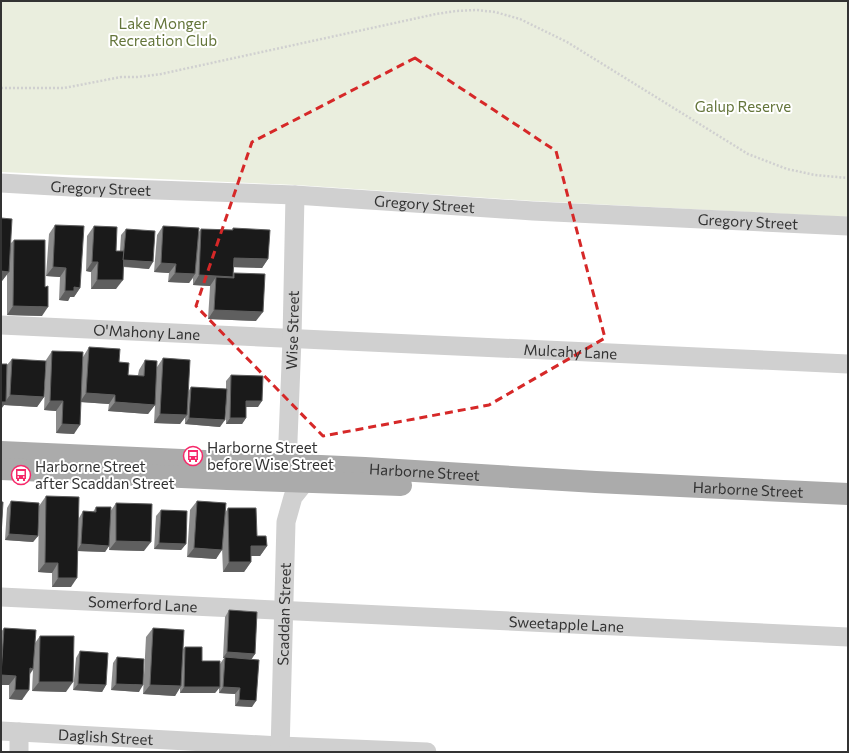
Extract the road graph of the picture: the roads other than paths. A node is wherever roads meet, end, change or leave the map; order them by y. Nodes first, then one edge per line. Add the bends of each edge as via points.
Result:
1 (1, 183) edge
2 (295, 195) junction
3 (848, 226) edge
4 (1, 325) edge
5 (292, 338) junction
6 (848, 364) edge
7 (1, 452) edge
8 (287, 465) junction
9 (1, 469) edge
10 (305, 482) junction
11 (848, 494) edge
12 (848, 508) edge
13 (1, 597) edge
14 (284, 610) junction
15 (848, 637) edge
16 (10, 732) edge
17 (280, 749) edge
18 (19, 752) edge
19 (427, 752) edge

1 - 2 street, Gregory Street
2 - 3 street, Gregory Street via 533,211
2 - 5 street, Wise Street
4 - 5 street, O'Mahony Lane
5 - 6 street, Mulcahy Lane
5 - 8 street, Wise Street
7 - 8 main road, Harborne Street
8 - 11 main road, Harborne Street
9 - 10 main road, Harborne Street
10 - 12 main road, Harborne Street via 411,485
10 - 14 street, Scaddan Street via 293,497 286,522
13 - 14 street, Somerford Lane
14 - 15 street, Sweetapple Lane
14 - 17 street, Scaddan Street
16 - 17 street, Daglish Street
16 - 18 street
17 - 19 street, Daglish Street

